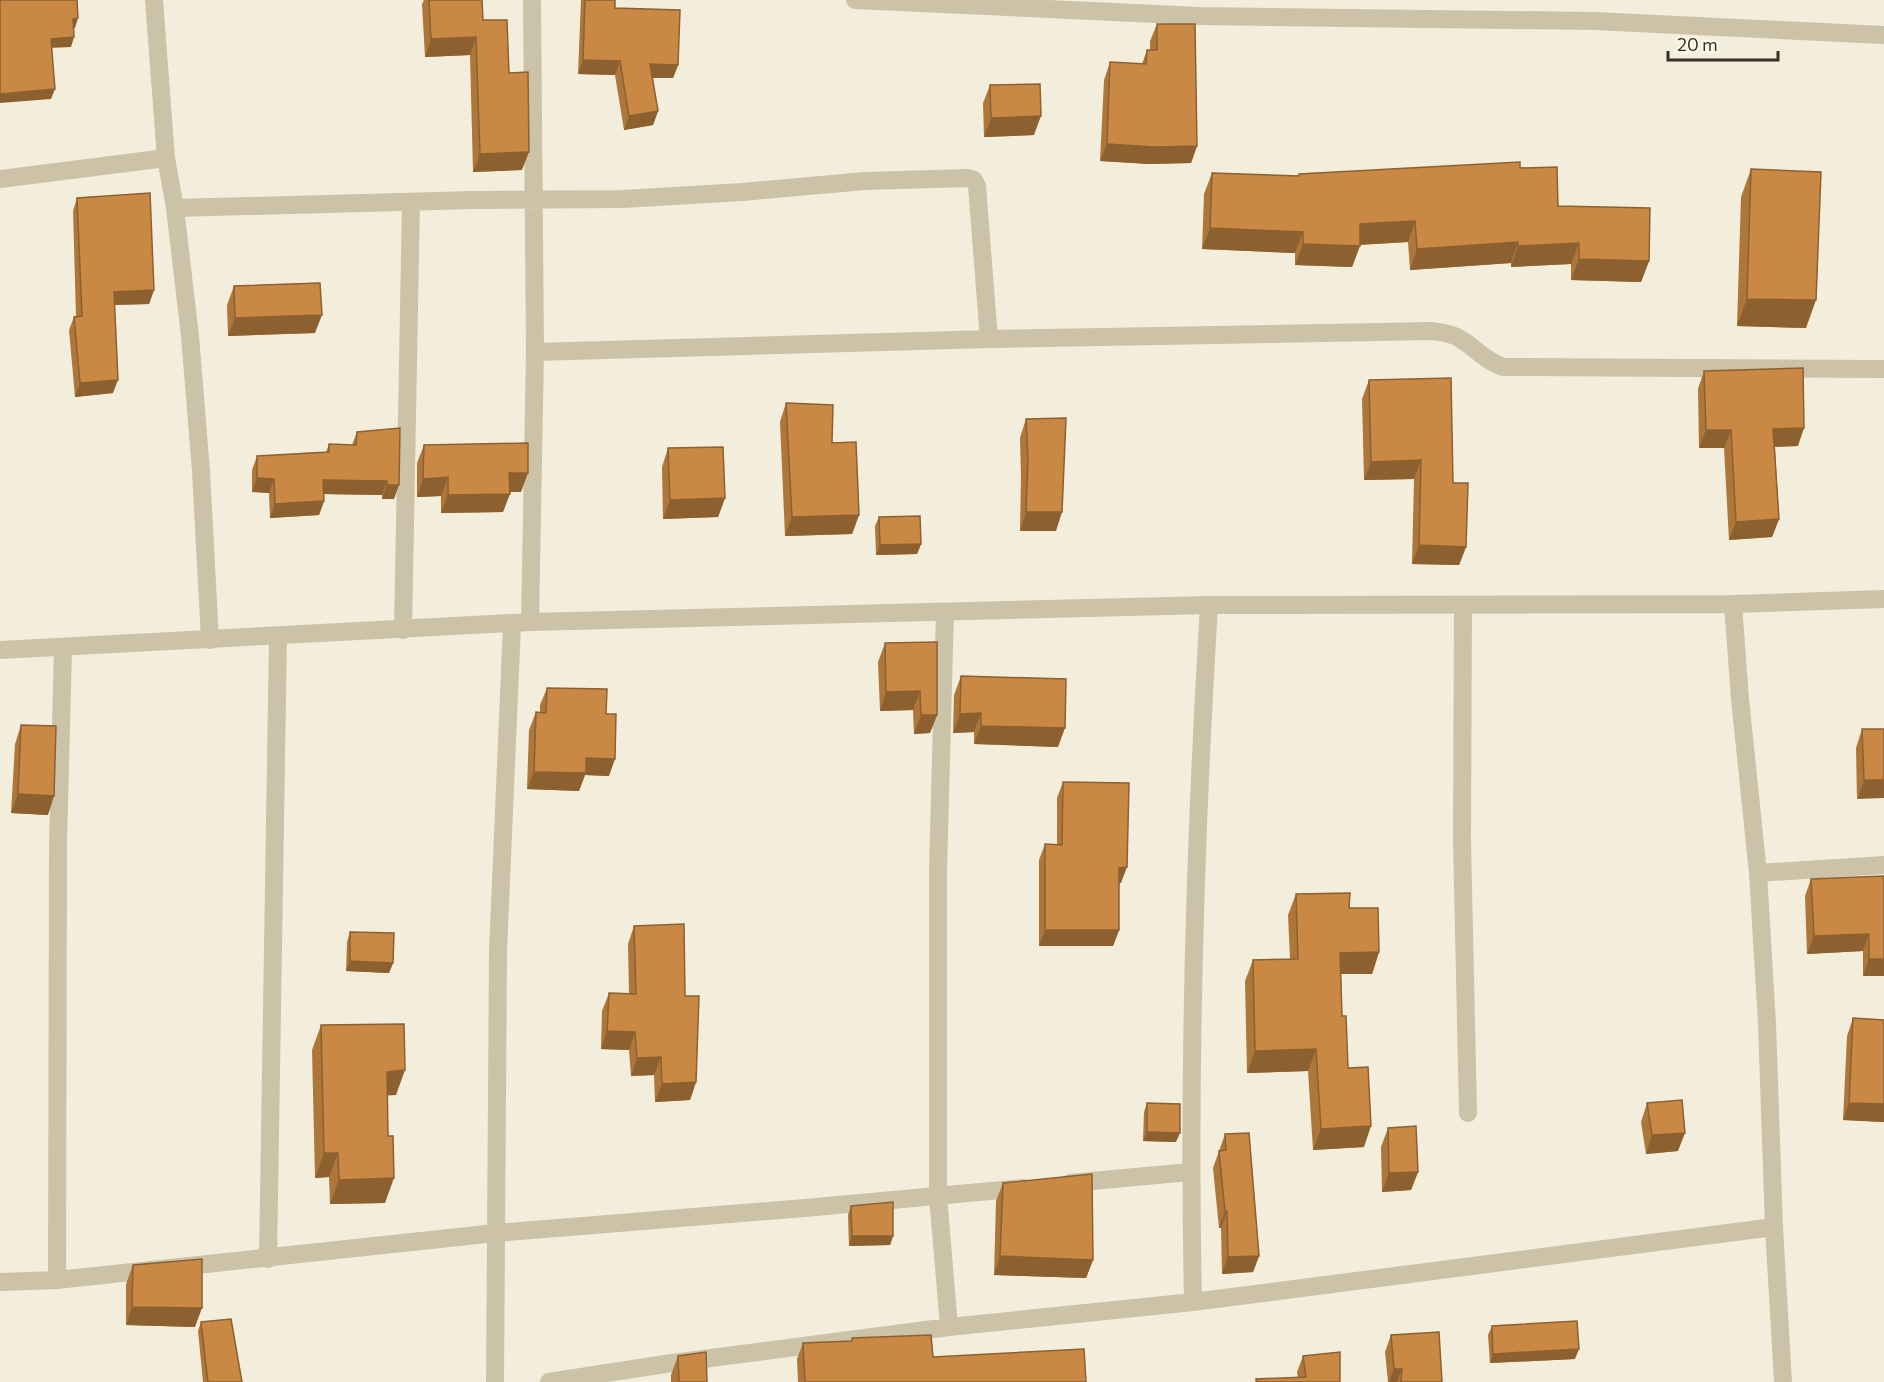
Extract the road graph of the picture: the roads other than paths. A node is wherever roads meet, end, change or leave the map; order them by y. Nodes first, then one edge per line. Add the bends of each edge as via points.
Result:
1 (154, 0) edge
2 (532, 0) edge
3 (855, 0) edge
4 (1199, 8) edge
5 (1884, 35) edge
6 (166, 158) junction
7 (0, 179) edge
8 (535, 201) junction
9 (411, 202) junction
10 (175, 208) junction
11 (989, 339) junction
12 (535, 352) junction
13 (1884, 369) edge
14 (1884, 599) edge
15 (1733, 604) junction
16 (1209, 605) junction
17 (1463, 605) junction
18 (945, 612) junction
19 (530, 622) junction
20 (512, 625) junction
21 (403, 630) junction
22 (278, 636) junction
23 (210, 640) junction
24 (63, 647) junction
25 (0, 651) edge
26 (1884, 865) edge
27 (1758, 873) junction
28 (1468, 1113) dead end
29 (1190, 1172) junction
30 (938, 1196) junction
31 (1774, 1227) junction
32 (496, 1233) junction
33 (268, 1259) junction
34 (57, 1280) junction
35 (0, 1282) edge
36 (1193, 1302) junction
37 (949, 1327) junction
38 (495, 1382) edge
39 (549, 1382) edge
40 (1783, 1382) edge

1 - 6 street
2 - 8 street
3 - 4 street
4 - 5 street
6 - 7 street
6 - 10 street
8 - 9 street
8 - 11 street via 968,178 976,186
8 - 12 street
9 - 10 street
9 - 21 street
10 - 23 street via 201,471
11 - 12 street
11 - 13 street via 1432,331 1457,337 1503,367
12 - 19 street
14 - 15 street
15 - 17 street
15 - 27 street
16 - 17 street
16 - 18 street
16 - 29 street via 1192,1020
17 - 28 street via 1462,840
18 - 19 street
18 - 30 street via 938,870
19 - 20 street
20 - 21 street
20 - 32 street via 498,951
21 - 22 street
22 - 23 street
22 - 33 street
23 - 24 street
24 - 25 street
24 - 34 street via 58,845
26 - 27 street
27 - 31 street
29 - 30 street
29 - 36 street
30 - 32 street
30 - 37 street
31 - 36 street
31 - 40 street
32 - 33 street
32 - 38 street
33 - 34 street
34 - 35 street
36 - 37 street
37 - 39 street

